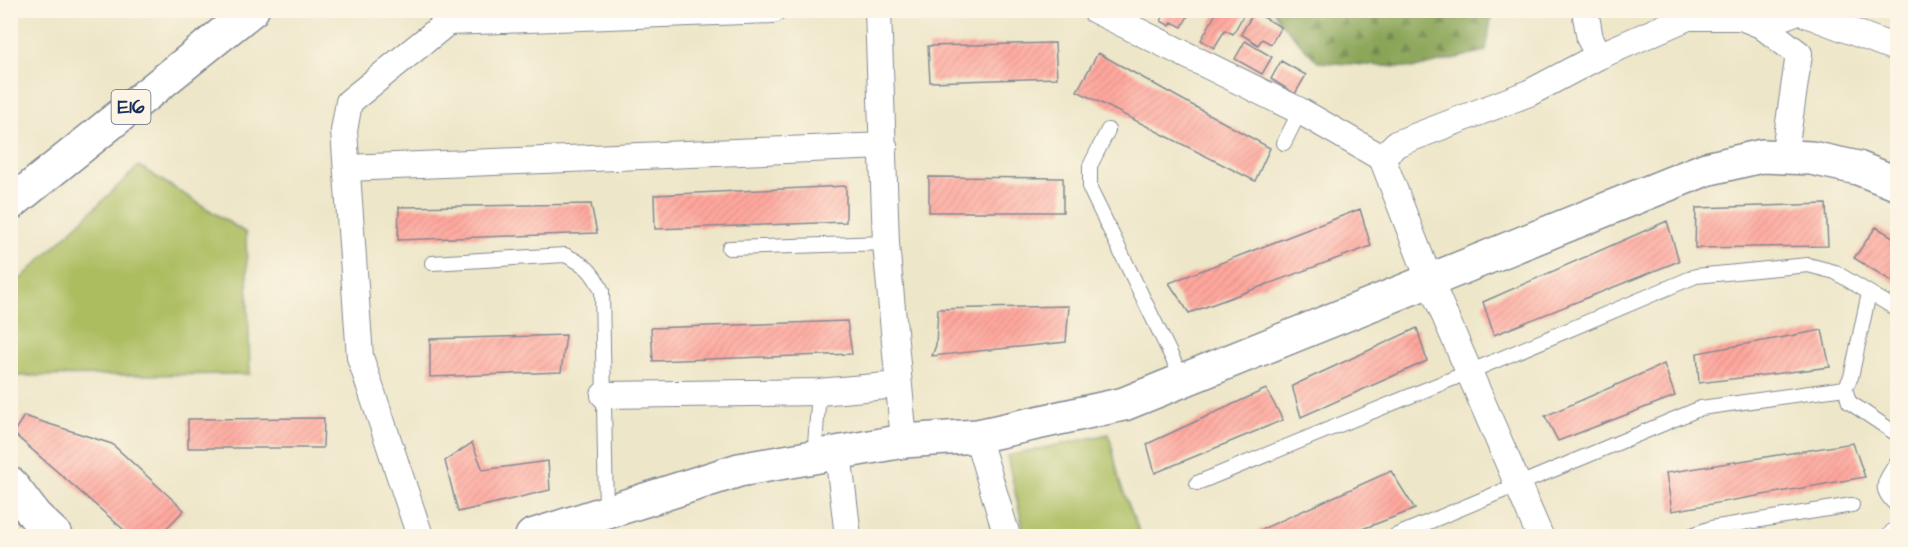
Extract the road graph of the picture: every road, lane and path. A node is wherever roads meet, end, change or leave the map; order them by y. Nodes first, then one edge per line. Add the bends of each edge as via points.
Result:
1 (227, 10) edge
2 (252, 10) edge
3 (773, 10) edge
4 (878, 10) edge
5 (1095, 10) edge
6 (1586, 10) edge
7 (1798, 11) edge
8 (1688, 14) edge
9 (453, 16) edge
10 (1761, 25) junction
11 (1898, 49) edge
12 (1599, 56) junction
13 (1300, 111) junction
14 (1108, 130) dead end
15 (1284, 143) dead end
16 (884, 146) junction
17 (1784, 157) junction
18 (1382, 158) junction
19 (347, 168) junction
20 (10, 184) edge
21 (1898, 184) edge
22 (10, 204) edge
23 (886, 243) junction
24 (729, 248) dead end
25 (432, 263) dead end
26 (1429, 279) junction
27 (1869, 293) junction
28 (1898, 310) edge
29 (1469, 372) junction
30 (1183, 380) junction
31 (898, 385) junction
32 (1845, 388) junction
33 (819, 392) junction
34 (604, 394) junction
35 (1898, 435) edge
36 (976, 436) junction
37 (904, 441) junction
38 (826, 455) junction
39 (1898, 460) edge
40 (10, 483) edge
41 (1197, 483) dead end
42 (1518, 485) junction
43 (1851, 505) dead end
44 (1898, 507) edge
45 (606, 513) junction
46 (56, 537) edge
47 (420, 537) edge
48 (532, 537) edge
49 (848, 537) edge
50 (1007, 537) edge
51 (1395, 537) edge
52 (1540, 537) edge
53 (1689, 537) edge

1 - 20 main road, E16
2 - 22 main road, E16
3 - 9 street
4 - 16 street
5 - 13 street
6 - 12 street via 1590,39
7 - 10 street
7 - 11 street
8 - 10 street via 1741,17
8 - 12 street
9 - 19 street via 349,102 344,130
10 - 17 street via 1799,54
12 - 18 street via 1529,93 1396,144
13 - 15 lane
13 - 18 street
14 - 30 lane via 1090,166 1090,189
16 - 19 street
16 - 23 street
17 - 21 main road via 1858,168
17 - 26 main road via 1762,156 1706,169
18 - 26 street
19 - 47 street via 360,357
23 - 24 lane
23 - 31 street
25 - 34 lane via 565,255 582,263 593,273 602,291
26 - 29 street
26 - 30 main road
27 - 28 lane
27 - 29 lane via 1835,272 1808,265 1696,276
27 - 32 lane via 1851,377
29 - 41 lane
29 - 42 street
30 - 36 main road via 1124,404
31 - 33 street
31 - 37 street
32 - 35 lane via 1849,402
32 - 42 lane via 1701,408
33 - 34 street
33 - 38 lane
34 - 45 lane
36 - 37 main road
36 - 50 street
37 - 38 main road
38 - 45 main road via 739,470
38 - 49 street
39 - 44 lane via 1884,484 1885,496
40 - 46 main road
42 - 51 lane
42 - 52 street
43 - 53 lane via 1711,528
45 - 48 main road

